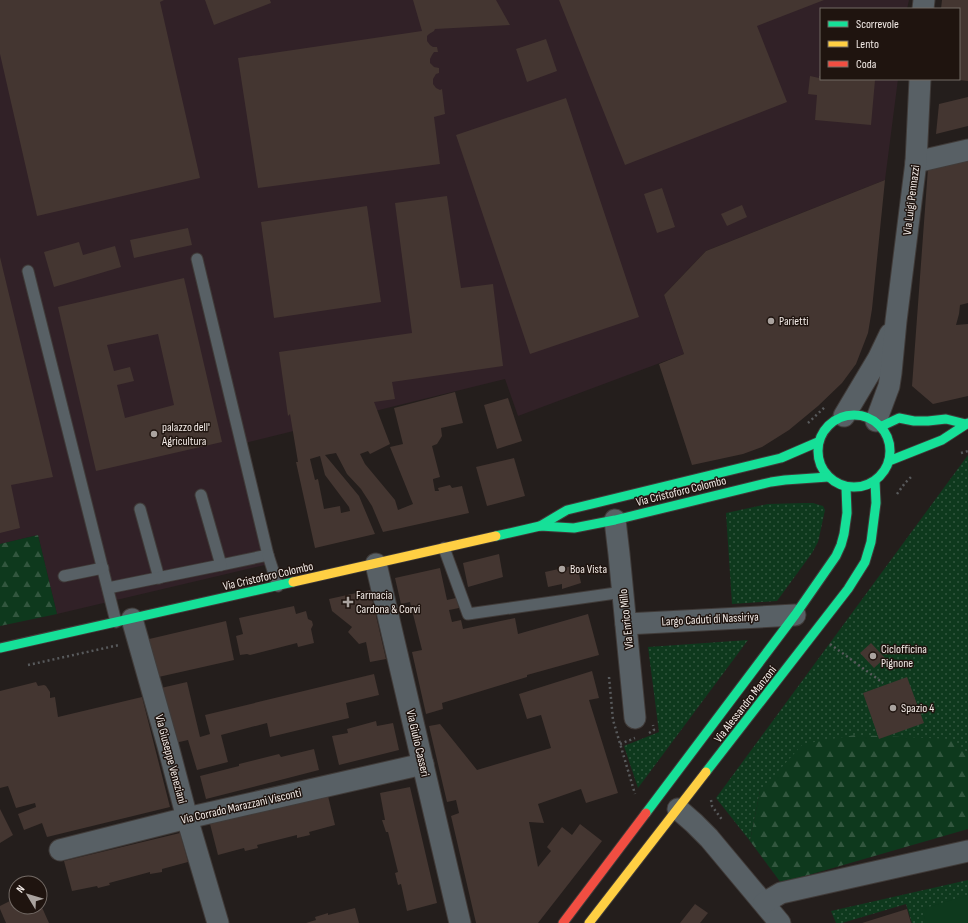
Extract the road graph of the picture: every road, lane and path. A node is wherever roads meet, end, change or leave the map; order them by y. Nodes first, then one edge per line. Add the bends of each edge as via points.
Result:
1 (920, 80) edge
2 (968, 150) edge
3 (916, 162) junction
4 (197, 258) dead end
5 (28, 271) dead end
6 (896, 321) junction
7 (844, 416) junction
8 (967, 423) edge
9 (879, 424) junction
10 (818, 442) junction
11 (968, 451) edge
12 (957, 455) dead end
13 (889, 461) junction
14 (917, 472) dead end
15 (828, 477) junction
16 (875, 481) junction
17 (846, 487) junction
18 (201, 495) dead end
19 (894, 499) dead end
20 (140, 509) dead end
21 (615, 520) junction
22 (540, 526) junction
23 (444, 548) junction
24 (268, 555) junction
25 (376, 564) junction
26 (221, 565) junction
27 (103, 568) junction
28 (64, 576) dead end
29 (159, 578) junction
30 (278, 586) junction
31 (108, 588) junction
32 (623, 592) junction
33 (795, 615) junction
34 (124, 620) junction
35 (626, 624) junction
36 (826, 642) dead end
37 (124, 644) dead end
38 (0, 648) edge
39 (27, 665) dead end
40 (883, 683) dead end
41 (644, 728) joint
42 (620, 744) dead end
43 (423, 764) junction
44 (678, 809) junction
45 (187, 818) junction
46 (60, 850) dead end
47 (968, 851) edge
48 (764, 903) junction
49 (218, 923) edge
50 (460, 923) edge
51 (563, 923) edge
52 (589, 923) edge
53 (780, 923) edge

1 - 3 street, Via Luigi Pennazzi
2 - 3 street
3 - 6 street, Via Luigi Pennazzi
4 - 24 lane
5 - 27 lane
6 - 7 street, Via Luigi Pennazzi via 878,359
6 - 9 street, Via Luigi Pennazzi via 889,386
7 - 9 main road via 864,416
7 - 10 main road via 832,422
8 - 9 main road via 946,419 914,421 899,418
8 - 13 main road via 942,440
9 - 13 main road via 888,436
10 - 15 main road via 819,461
10 - 22 main road, Via Cristoforo Colombo via 781,458 567,510
11 - 12 path
13 - 16 main road via 886,469
14 - 19 path via 904,483
15 - 17 main road
15 - 21 main road, Via Cristoforo Colombo via 785,480 751,486
16 - 17 main road via 866,486
16 - 44 main road, Via Alessandro Manzoni via 874,521 865,562 848,589
17 - 33 main road, Via Alessandro Manzoni via 847,513 841,545
18 - 26 lane
20 - 29 lane
21 - 22 main road, Via Cristoforo Colombo via 574,528
21 - 32 street, Via Enrico Millo
22 - 23 main road, Via Cristoforo Colombo
23 - 25 main road, Via Cristoforo Colombo
23 - 32 lane via 468,614
24 - 26 lane
24 - 30 lane
25 - 30 main road, Via Cristoforo Colombo
25 - 43 street, Via Giulio Casseri
26 - 29 lane
27 - 28 lane
27 - 31 lane
29 - 31 lane
30 - 34 main road, Via Cristoforo Colombo
31 - 34 lane
32 - 35 street, Via Enrico Millo
33 - 35 street, Largo Caduti di Nassiriya
33 - 51 main road, Via Alessandro Manzoni
34 - 38 main road, Via Cristoforo Colombo
34 - 45 street, Via Giuseppe Veneziani via 168,746
35 - 41 street, Via Enrico Millo
36 - 40 path
37 - 39 path
41 - 42 path
43 - 45 street, Via Corrado Marazzani Visconti
43 - 50 street, Via Giulio Casseri
44 - 48 street via 709,838
44 - 52 main road, Via Alessandro Manzoni
45 - 46 street, Via Corrado Marazzani Visconti
45 - 49 street, Via Giuseppe Veneziani
47 - 48 street via 781,893
48 - 53 street

